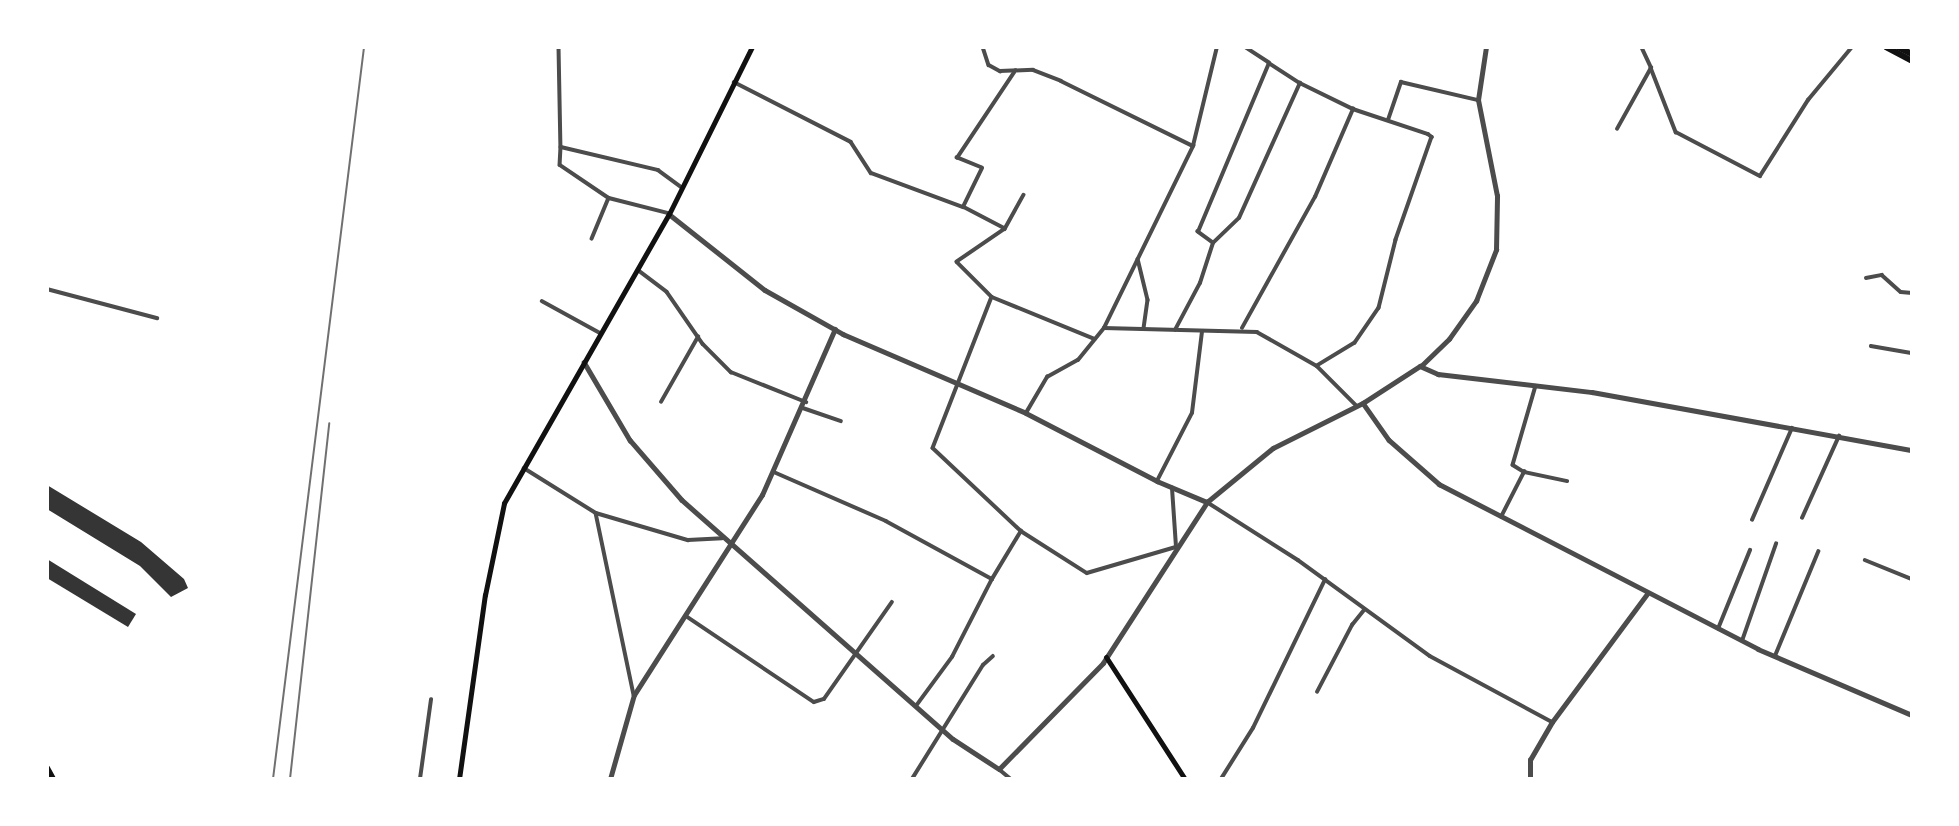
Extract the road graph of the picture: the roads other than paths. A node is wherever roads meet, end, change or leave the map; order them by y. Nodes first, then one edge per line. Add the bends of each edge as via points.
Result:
1 (559, 47) edge
2 (752, 47) edge
3 (983, 47) edge
4 (1217, 47) edge
5 (1244, 47) edge
6 (1486, 47) edge
7 (1640, 47) edge
8 (1852, 47) edge
9 (1886, 47) edge
10 (1898, 47) edge
11 (1912, 54) edge
12 (1912, 61) edge
13 (1269, 63) junction
14 (1651, 68) junction
15 (1016, 69) junction
16 (732, 81) junction
17 (1300, 83) junction
18 (1478, 100) junction
19 (1353, 110) junction
20 (1388, 120) junction
21 (1618, 129) dead end
22 (1193, 146) junction
23 (561, 147) junction
24 (681, 187) junction
25 (1024, 195) dead end
26 (609, 198) junction
27 (963, 207) junction
28 (670, 214) junction
29 (1005, 229) junction
30 (592, 239) dead end
31 (1213, 243) junction
32 (1138, 259) junction
33 (638, 270) junction
34 (1866, 278) dead end
35 (47, 289) edge
36 (1912, 293) edge
37 (992, 297) junction
38 (542, 301) dead end
39 (157, 318) dead end
40 (1104, 328) junction
41 (1144, 328) junction
42 (1242, 328) junction
43 (835, 329) junction
44 (1175, 330) junction
45 (1202, 332) junction
46 (600, 333) junction
47 (698, 337) junction
48 (1095, 339) junction
49 (1871, 346) dead end
50 (1912, 353) edge
51 (584, 362) junction
52 (1317, 366) junction
53 (1420, 366) junction
54 (958, 383) junction
55 (1536, 386) junction
56 (661, 402) dead end
57 (1363, 403) junction
58 (804, 405) junction
59 (1357, 406) junction
60 (1026, 412) junction
61 (841, 421) dead end
62 (1792, 428) junction
63 (1839, 436) junction
64 (1912, 450) edge
65 (524, 468) junction
66 (774, 472) junction
67 (1524, 472) junction
68 (1157, 481) junction
69 (1567, 481) dead end
70 (1172, 488) junction
71 (1207, 502) junction
72 (596, 513) junction
73 (1502, 517) junction
74 (1802, 518) dead end
75 (1752, 520) dead end
76 (1021, 531) junction
77 (722, 538) junction
78 (1776, 544) dead end
79 (1176, 547) junction
80 (732, 548) junction
81 (1750, 550) dead end
82 (1818, 552) dead end
83 (1865, 560) dead end
84 (992, 579) junction
85 (1912, 579) edge
86 (1325, 580) junction
87 (1647, 594) junction
88 (892, 602) dead end
89 (1364, 610) junction
90 (686, 616) junction
91 (1718, 629) junction
92 (1742, 641) junction
93 (856, 654) junction
94 (993, 656) dead end
95 (1775, 656) junction
96 (1106, 657) junction
97 (1317, 692) dead end
98 (634, 695) junction
99 (431, 700) dead end
100 (916, 706) junction
101 (1912, 715) edge
102 (1552, 722) junction
103 (943, 729) junction
104 (47, 768) edge
105 (999, 769) junction
106 (52, 779) edge
107 (420, 779) edge
108 (459, 779) edge
109 (610, 779) edge
110 (912, 779) edge
111 (1012, 779) edge
112 (1185, 779) edge
113 (1221, 779) edge
114 (1530, 779) edge

1 - 23 street
2 - 16 main road
3 - 15 street via 989,65 1007,73
4 - 22 street
5 - 13 street
6 - 18 street
7 - 14 street
8 - 14 street via 1808,100 1760,176 1676,132
9 - 12 main road
10 - 11 main road
13 - 17 street
13 - 31 street via 1198,232
14 - 21 street
15 - 22 street via 1061,81
15 - 27 street via 957,158 982,168
16 - 24 main road
16 - 27 street via 851,142 871,173
17 - 19 street
17 - 31 street via 1239,218
18 - 20 street via 1401,82
18 - 53 street via 1497,197 1496,250 1476,302 1449,339
19 - 20 street
19 - 42 street via 1315,197
20 - 52 street via 1432,137 1396,240 1379,308 1355,343
22 - 32 street
23 - 24 street via 657,170
23 - 26 street via 560,165
24 - 28 main road
25 - 29 street
26 - 28 street
26 - 30 street
27 - 29 street
28 - 33 main road
28 - 43 street via 765,290
29 - 37 street via 957,262
31 - 44 street via 1200,283
32 - 40 street
32 - 41 street via 1148,300
33 - 46 main road
33 - 47 street via 667,292
34 - 36 street via 1881,275 1901,292
35 - 39 street
37 - 48 street
37 - 54 street
38 - 46 street
40 - 41 street
40 - 48 street
41 - 44 street
42 - 45 street
42 - 52 street via 1291,347
43 - 54 street
43 - 58 street
44 - 45 street
45 - 68 street via 1192,413
46 - 51 main road
47 - 56 street
47 - 58 street via 731,372
48 - 60 street via 1078,360 1046,377
49 - 50 street
51 - 65 main road
51 - 77 street via 630,440
52 - 59 street
53 - 55 street via 1438,374
53 - 57 street
54 - 60 street
54 - 76 street via 933,448
55 - 62 street
55 - 67 street via 1513,465
57 - 59 street
57 - 73 street via 1390,440 1440,484
58 - 61 street
58 - 66 street
59 - 71 street via 1273,448
60 - 68 street
62 - 63 street
62 - 75 street
63 - 64 street
63 - 74 street
65 - 72 street
65 - 108 main road via 501,516
66 - 80 street
66 - 84 street via 886,521
67 - 69 street
67 - 73 street
68 - 70 street
70 - 71 street
70 - 79 street
71 - 79 street
71 - 86 street
72 - 77 street via 688,540
72 - 98 street
73 - 87 street
76 - 79 street via 1087,573
76 - 84 street
77 - 80 street
78 - 92 street
79 - 96 street
80 - 90 street
80 - 93 street
81 - 91 street
82 - 95 street
83 - 85 street
84 - 100 street via 952,657
86 - 89 street
86 - 113 street via 1253,727
87 - 91 street
87 - 102 street
88 - 93 street
89 - 97 street
89 - 102 street via 1430,656
90 - 93 street via 814,702 824,699
90 - 98 street
91 - 92 street
92 - 95 street
93 - 100 street
94 - 103 street
95 - 101 street
96 - 105 street
96 - 112 main road
98 - 109 street
99 - 107 street
100 - 103 street
102 - 114 street via 1530,760
103 - 105 street
103 - 110 street
104 - 106 main road
105 - 111 street

